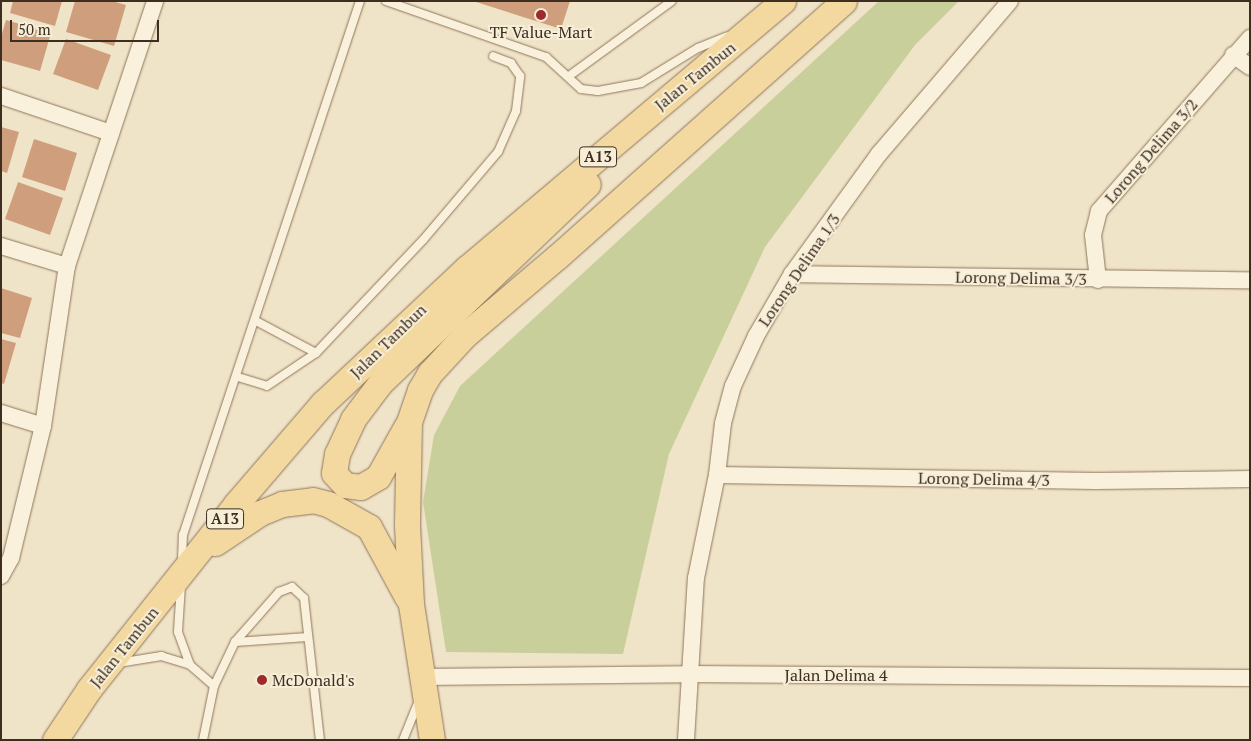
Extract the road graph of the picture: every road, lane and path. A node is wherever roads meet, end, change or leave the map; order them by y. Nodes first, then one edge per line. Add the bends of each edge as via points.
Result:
1 (155, 1) edge
2 (360, 1) edge
3 (386, 1) edge
4 (672, 1) edge
5 (783, 1) edge
6 (844, 1) edge
7 (1010, 1) edge
8 (759, 23) junction
9 (1250, 38) edge
10 (1233, 55) junction
11 (493, 56) dead end
12 (1250, 67) edge
13 (569, 76) junction
14 (1, 96) edge
15 (630, 130) junction
16 (111, 133) junction
17 (1, 246) edge
18 (68, 266) junction
19 (792, 274) junction
20 (1098, 280) junction
21 (1250, 280) edge
22 (256, 321) junction
23 (316, 353) junction
24 (238, 377) junction
25 (1, 413) edge
26 (409, 422) junction
27 (43, 426) junction
28 (717, 474) junction
29 (1250, 479) edge
30 (200, 554) junction
31 (2, 574) edge
32 (182, 574) junction
33 (411, 604) junction
34 (308, 637) junction
35 (235, 642) junction
36 (111, 665) junction
37 (190, 666) junction
38 (688, 674) junction
39 (1250, 678) edge
40 (423, 683) junction
41 (214, 686) junction
42 (55, 740) edge
43 (203, 740) edge
44 (320, 740) edge
45 (403, 740) edge
46 (432, 740) edge
47 (686, 740) edge

1 - 16 street
2 - 22 lane
3 - 13 lane via 546,57
4 - 13 lane
5 - 8 main road, Jalan Tambun / A13
6 - 26 main road, A13 via 451,348 420,390
7 - 19 street, Lorong Delima 1/3 via 879,154
8 - 13 lane via 698,48 641,83 598,91 581,89
8 - 15 main road, Jalan Tambun / A13
9 - 10 street, Lorong Delima 3/2
10 - 12 street
10 - 20 street, Lorong Delima 3/2 via 1099,211 1093,235
11 - 23 lane via 511,63 520,76 516,112 498,152 423,240
14 - 16 street
15 - 26 main road via 579,194 381,382 354,419 337,454 334,473 345,485 361,487 378,476
15 - 30 main road, Jalan Tambun / A13 via 461,274 323,404 236,504
16 - 18 street
17 - 18 street
18 - 27 street
19 - 20 street, Lorong Delima 3/3
19 - 28 street, Lorong Delima 1/3 via 756,336 733,386 723,423
20 - 21 street, Lorong Delima 3/3
22 - 23 lane
22 - 24 lane
23 - 24 lane via 267,386
24 - 32 lane via 183,535
25 - 27 street
26 - 33 main road via 407,525
27 - 31 street via 11,558
28 - 29 street, Lorong Delima 4/3 via 1096,481
28 - 38 street, Lorong Delima 1/3 via 696,578
30 - 32 main road, Jalan Tambun / A13
30 - 33 main road via 260,513 282,504 313,500 328,504 369,527
32 - 36 main road, Jalan Tambun / A13
32 - 37 lane via 178,632
33 - 40 main road
34 - 35 lane
34 - 35 lane via 304,598 292,587 279,592
34 - 44 lane
35 - 41 lane
36 - 37 lane via 162,656
36 - 42 main road, Jalan Tambun / A13 via 89,690
37 - 41 lane
38 - 39 street, Jalan Delima 4
38 - 40 street, Jalan Delima 4
38 - 47 street, Lorong Delima 1/3
40 - 45 lane
40 - 46 main road
41 - 43 lane

